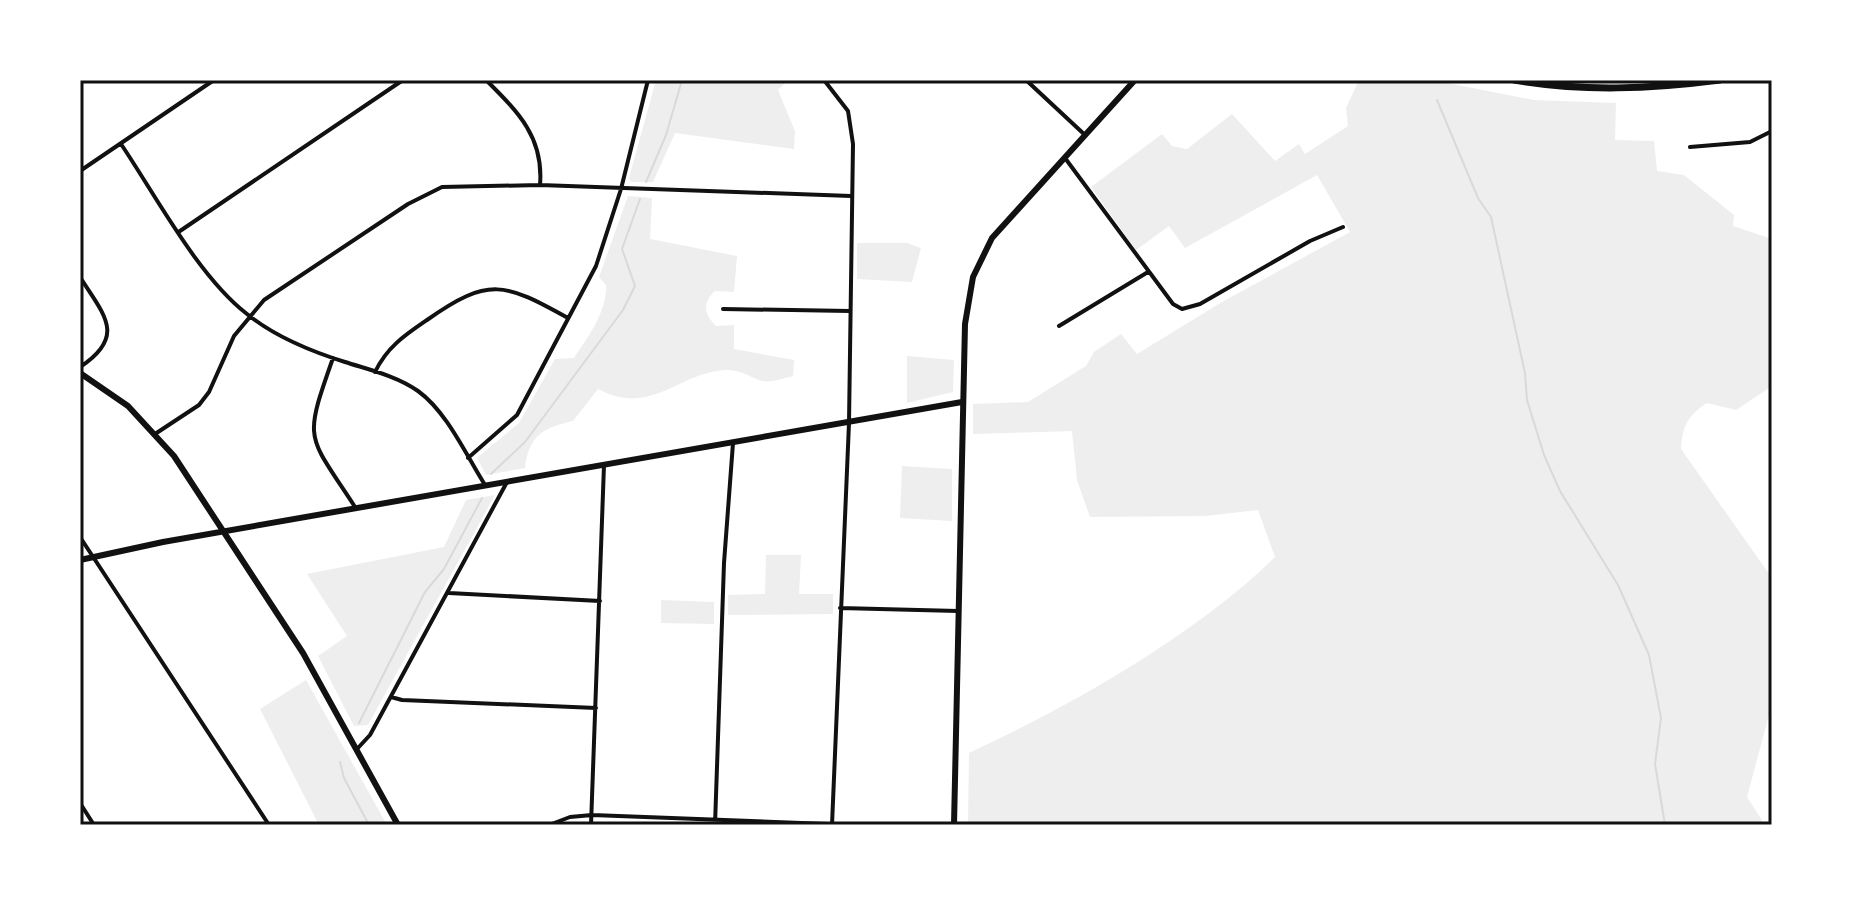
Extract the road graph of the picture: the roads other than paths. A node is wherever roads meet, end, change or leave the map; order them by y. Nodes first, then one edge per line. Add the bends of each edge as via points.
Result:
1 (214, 80) edge
2 (403, 80) edge
3 (486, 80) edge
4 (648, 80) edge
5 (824, 80) edge
6 (1026, 80) edge
7 (1135, 80) edge
8 (1514, 80) edge
9 (1720, 80) edge
10 (1772, 131) edge
11 (1085, 135) junction
12 (121, 144) junction
13 (1690, 147) dead end
14 (1064, 157) junction
15 (80, 171) edge
16 (540, 185) junction
17 (621, 189) junction
18 (851, 196) junction
19 (1343, 227) dead end
20 (180, 231) junction
21 (1148, 272) junction
22 (80, 277) edge
23 (723, 309) dead end
24 (850, 311) junction
25 (249, 316) junction
26 (568, 318) junction
27 (1059, 326) dead end
28 (333, 358) junction
29 (80, 370) edge
30 (375, 372) junction
31 (962, 402) junction
32 (849, 423) junction
33 (155, 434) junction
34 (733, 443) junction
35 (468, 458) junction
36 (604, 465) junction
37 (508, 481) junction
38 (485, 485) junction
39 (355, 507) junction
40 (224, 531) junction
41 (80, 537) edge
42 (93, 556) junction
43 (80, 560) edge
44 (449, 593) junction
45 (600, 601) junction
46 (840, 608) junction
47 (960, 611) junction
48 (391, 697) junction
49 (596, 708) junction
50 (355, 751) junction
51 (80, 803) edge
52 (592, 815) junction
53 (715, 822) edge
54 (94, 825) edge
55 (269, 825) edge
56 (398, 825) edge
57 (549, 825) edge
58 (591, 825) edge
59 (832, 825) edge
60 (854, 825) edge
61 (954, 825) edge

1 - 12 street
2 - 20 street
3 - 16 street via 528,124 542,163
4 - 17 street
5 - 18 street via 839,96 852,125
6 - 11 street
7 - 11 main road
8 - 9 highway via 1629,90
10 - 13 street via 1750,142
11 - 14 main road
12 - 15 street
12 - 20 street
14 - 21 street
14 - 31 main road via 1002,226 975,269 966,307
16 - 17 street
16 - 25 street via 469,184 430,192 264,300
17 - 18 street
17 - 26 street via 596,266
18 - 24 street
19 - 21 street via 1182,309
20 - 25 street via 221,290
21 - 27 street
22 - 29 street via 108,321 108,334 104,347
23 - 24 street
24 - 32 street
25 - 28 street
25 - 33 street via 199,405
26 - 30 street via 523,293 474,291 397,341
26 - 35 street via 517,415
28 - 30 street
28 - 39 street via 311,432
29 - 33 main road
30 - 35 street via 421,392
31 - 32 main road
31 - 47 main road
32 - 34 main road
32 - 46 street
33 - 40 main road
34 - 36 main road
34 - 53 street
35 - 38 street
36 - 37 main road
36 - 45 street
37 - 38 main road
37 - 44 street
38 - 39 main road
39 - 40 main road
40 - 42 main road
40 - 50 main road via 303,653
41 - 42 street
42 - 43 main road
42 - 55 street
44 - 45 street
44 - 48 street
45 - 49 street
46 - 47 street
46 - 59 street
47 - 61 main road
48 - 49 street
48 - 50 street
49 - 52 street
50 - 56 main road
51 - 54 street
52 - 53 street
52 - 57 street
52 - 58 street
53 - 59 street
59 - 60 street

